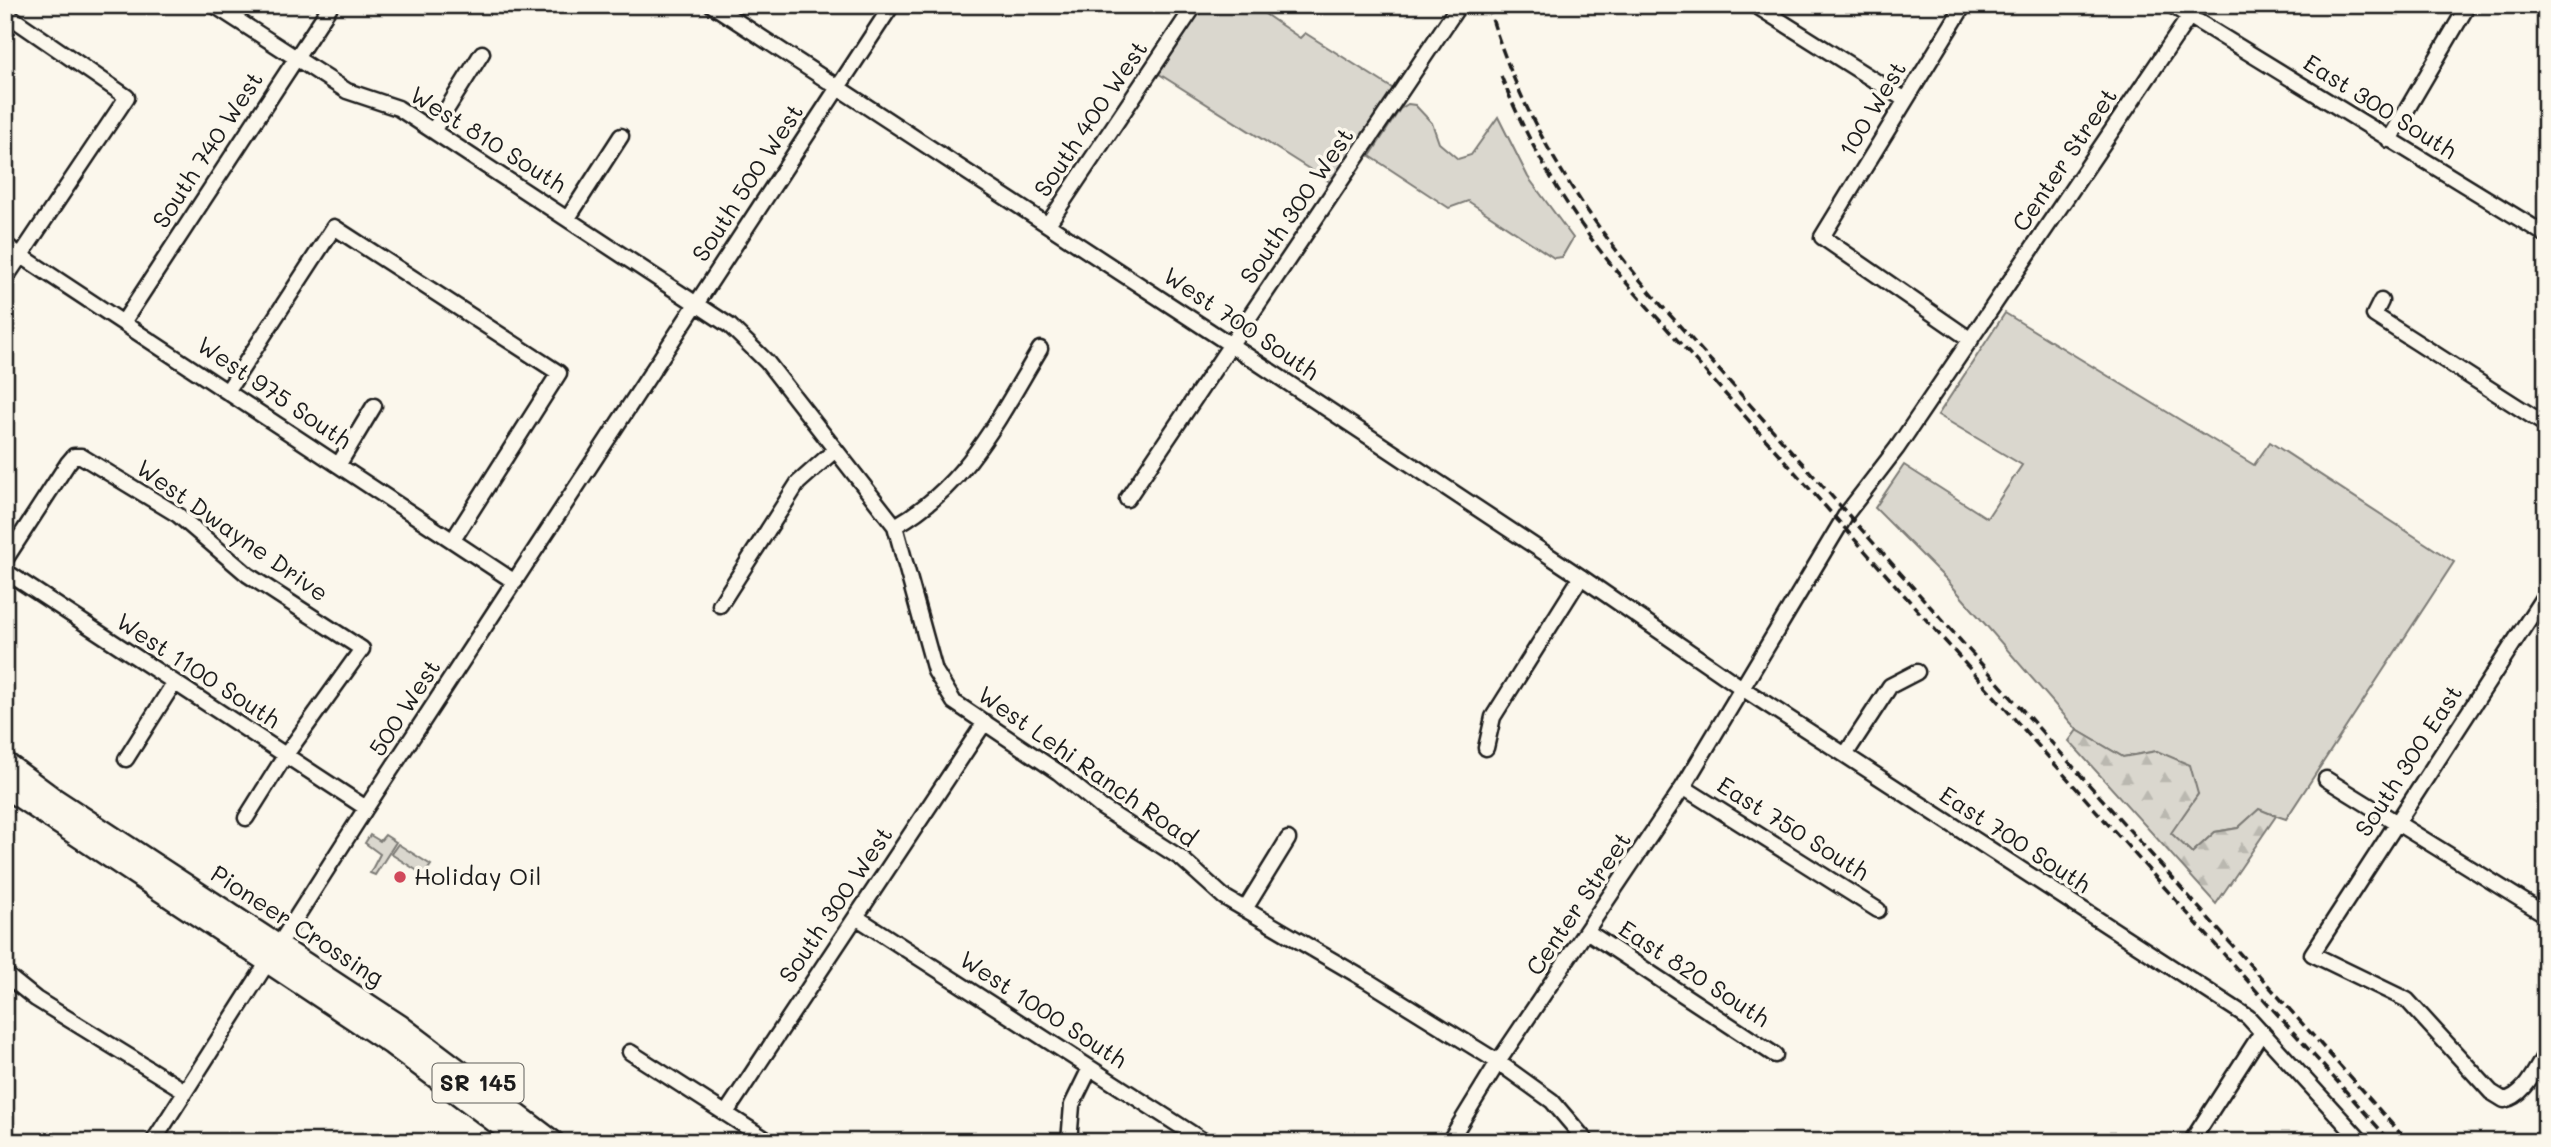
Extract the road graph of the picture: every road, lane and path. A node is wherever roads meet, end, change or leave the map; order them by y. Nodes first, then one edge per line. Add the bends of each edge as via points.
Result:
1 (214, 5) edge
2 (331, 5) edge
3 (712, 5) edge
4 (892, 5) edge
5 (1195, 5) edge
6 (1755, 5) edge
7 (1964, 5) edge
8 (2171, 5) edge
9 (2468, 5) edge
10 (1455, 6) edge
11 (2194, 11) edge
12 (5, 13) edge
13 (482, 52) dead end
14 (296, 58) junction
15 (837, 89) junction
16 (1905, 99) junction
17 (433, 131) junction
18 (621, 136) dead end
19 (2389, 140) junction
20 (568, 218) junction
21 (1048, 224) junction
22 (2546, 235) edge
23 (5, 244) edge
24 (22, 255) junction
25 (5, 279) edge
26 (2381, 301) dead end
27 (698, 302) junction
28 (124, 321) junction
29 (1971, 340) junction
30 (1231, 345) junction
31 (1041, 349) dead end
32 (228, 390) junction
33 (374, 406) dead end
34 (2546, 425) edge
35 (835, 450) junction
36 (339, 464) junction
37 (1127, 499) dead end
38 (895, 526) junction
39 (453, 540) junction
40 (5, 560) edge
41 (5, 571) edge
42 (1581, 578) junction
43 (515, 582) junction
44 (2546, 593) edge
45 (720, 605) dead end
46 (2540, 613) edge
47 (1917, 672) dead end
48 (174, 682) junction
49 (1742, 688) junction
50 (985, 722) junction
51 (1486, 748) dead end
52 (1844, 755) junction
53 (285, 756) junction
54 (126, 759) dead end
55 (5, 763) edge
56 (2326, 779) dead end
57 (5, 787) edge
58 (1683, 787) junction
59 (366, 808) junction
60 (246, 818) dead end
61 (2396, 823) junction
62 (1288, 839) dead end
63 (1245, 909) junction
64 (1878, 910) dead end
65 (2546, 915) edge
66 (856, 917) junction
67 (1588, 932) junction
68 (274, 953) junction
69 (5, 974) edge
70 (2262, 1032) junction
71 (631, 1052) dead end
72 (2546, 1053) edge
73 (1775, 1055) dead end
74 (1498, 1062) junction
75 (1090, 1068) junction
76 (185, 1091) junction
77 (726, 1113) junction
78 (153, 1142) edge
79 (523, 1142) edge
80 (553, 1142) edge
81 (770, 1142) edge
82 (1069, 1142) edge
83 (1205, 1142) edge
84 (1449, 1142) edge
85 (1587, 1142) edge
86 (2191, 1142) edge
87 (2362, 1142) edge

1 - 14 street, West 810 South
2 - 14 street, South 740 West
3 - 15 street, West 700 South
4 - 15 street
5 - 21 street, South 400 West
6 - 16 street
7 - 16 street, 100 West
8 - 11 street, East 300 South
9 - 19 street
10 - 30 street, South 300 West
11 - 19 street, East 300 South
11 - 29 street, Center Street
12 - 24 street via 127,97
13 - 17 street
14 - 17 street, West 810 South via 347,91 398,108
14 - 28 street, South 740 West
15 - 21 street, West 700 South
15 - 27 street, South 500 West
16 - 29 street, 100 West via 1822,237
17 - 20 street, West 810 South
18 - 20 street
19 - 22 street, East 300 South
20 - 27 street, West 810 South
21 - 30 street, West 700 South
23 - 24 street, West 975 South
24 - 25 street
24 - 28 street, West 975 South
26 - 34 street via 2374,315
27 - 35 street, West Lehi Ranch Road via 767,362
27 - 43 street, 500 West
28 - 32 street, West 975 South
29 - 49 street, Center Street via 1810,578
30 - 37 street, South 300 West
30 - 42 street, West 700 South
31 - 38 street via 971,463 937,497
32 - 36 street, West 975 South
32 - 39 street via 334,227 559,373
33 - 36 street
35 - 38 street, West Lehi Ranch Road
35 - 45 street via 798,483
36 - 39 street, West 975 South
38 - 50 street, West Lehi Ranch Road via 935,671 954,702
39 - 43 street, West 975 South
40 - 53 street, West Dwayne Drive via 74,456 89,459 178,515 248,575 362,649
41 - 48 street, West 1100 South
42 - 49 street, West 700 South
42 - 51 street via 1493,717
43 - 59 street, 500 West
44 - 46 street, South 300 East
46 - 61 street, South 300 East
47 - 52 street via 1890,686
48 - 53 street, West 1100 South
48 - 54 street
49 - 52 street, East 700 South
49 - 58 street, Center Street
50 - 63 street, West Lehi Ranch Road via 1101,807 1182,859 1224,897
50 - 66 street, South 300 West
52 - 70 street, East 700 South via 2248,1017
53 - 59 street, West 1100 South
53 - 60 street
55 - 68 highway, Pioneer Crossing / SR 145
56 - 61 street
57 - 68 highway, Pioneer Crossing / SR 145
58 - 64 street, East 750 South
58 - 67 street, Center Street
59 - 68 street, 500 West
61 - 65 street
61 - 72 street, South 300 East via 2312,954 2407,1000 2491,1092 2504,1100 2522,1090
62 - 63 street
63 - 74 street, West Lehi Ranch Road
66 - 75 street, West 1000 South
66 - 77 street, South 300 West
67 - 73 street, East 820 South
67 - 74 street, Center Street
68 - 76 street, 500 West
68 - 79 highway, Pioneer Crossing / SR 145
68 - 80 highway, Pioneer Crossing / SR 145 via 412,1034
69 - 76 street via 36,999
70 - 86 street
70 - 87 street, East 700 South
71 - 77 street
74 - 84 street, Center Street
74 - 85 street, West Lehi Ranch Road via 1552,1101
75 - 82 street via 1072,1105
75 - 83 street, West 1000 South
76 - 78 street, 500 West
77 - 81 street

